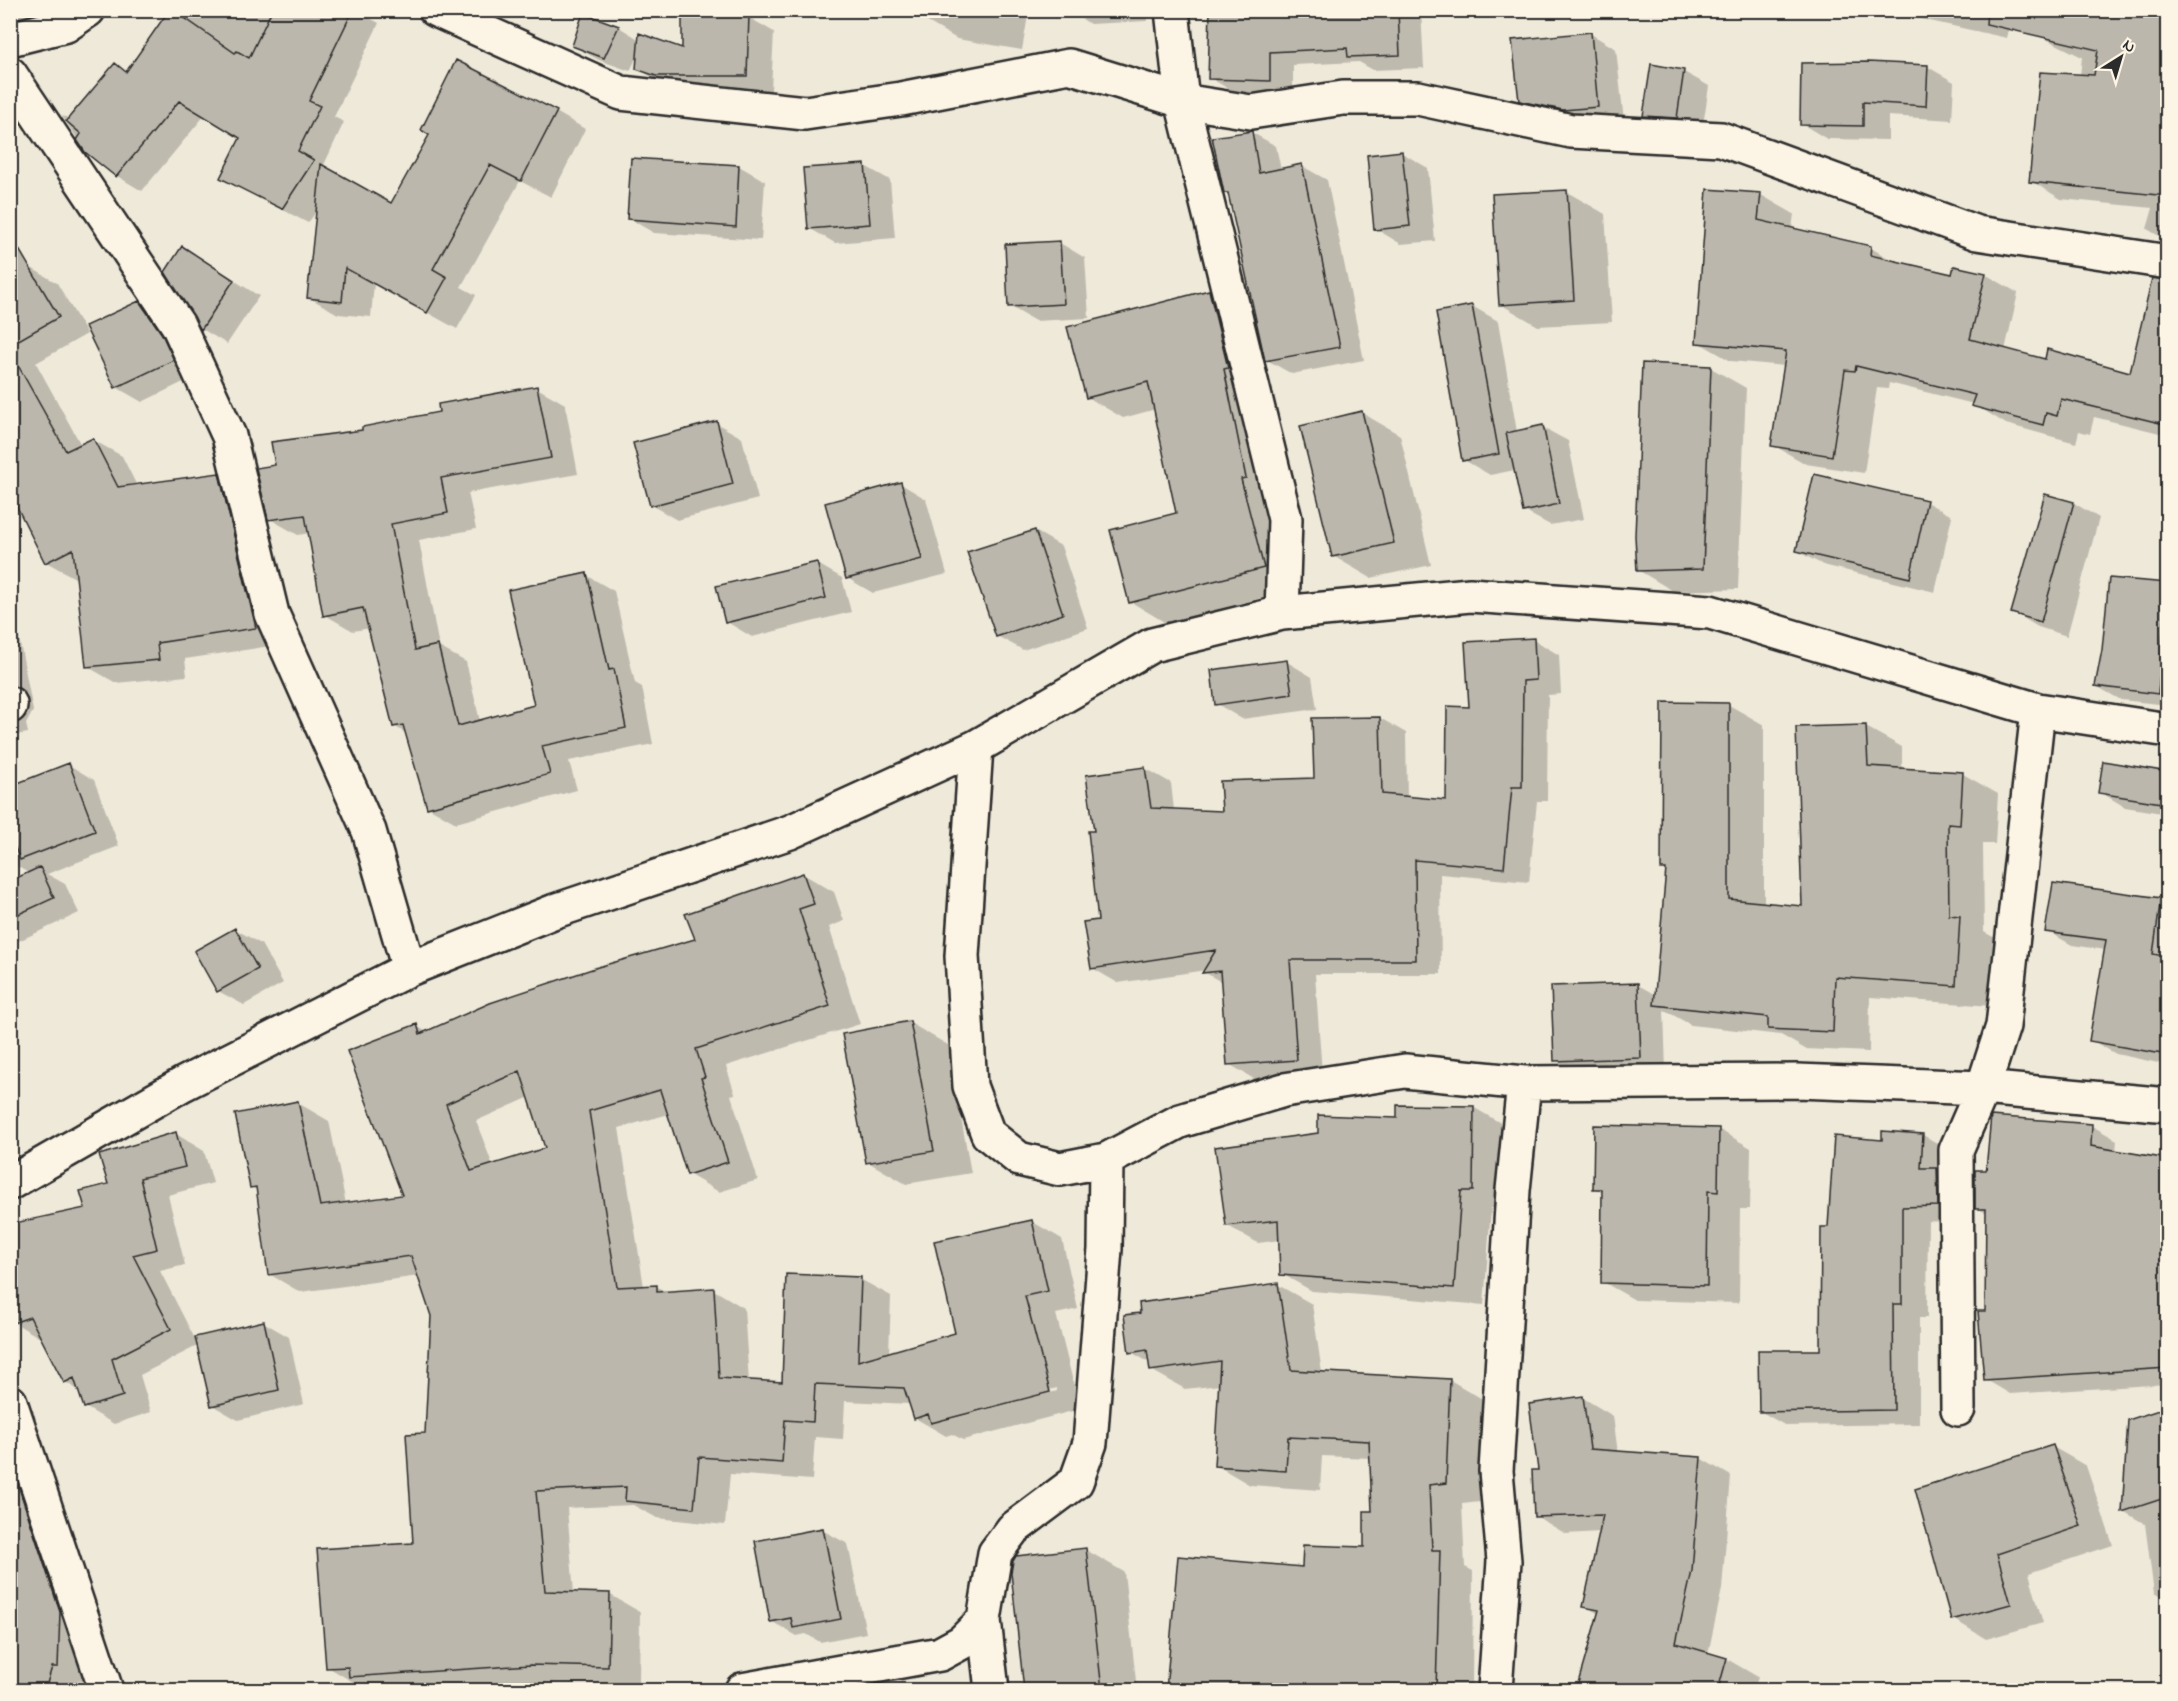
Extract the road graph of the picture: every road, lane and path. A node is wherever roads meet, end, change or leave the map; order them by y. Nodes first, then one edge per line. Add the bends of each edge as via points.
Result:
1 (88, 10) edge
2 (436, 10) edge
3 (1172, 10) edge
4 (10, 39) edge
5 (10, 74) edge
6 (1182, 100) junction
7 (2168, 262) edge
8 (1282, 614) junction
9 (2038, 711) junction
10 (2168, 730) edge
11 (976, 747) junction
12 (410, 969) junction
13 (1524, 1083) junction
14 (1983, 1088) junction
15 (2168, 1105) edge
16 (1106, 1160) junction
17 (10, 1183) edge
18 (10, 1402) edge
19 (1958, 1409) dead end
20 (984, 1620) junction
21 (106, 1690) edge
22 (111, 1690) edge
23 (742, 1690) edge
24 (992, 1690) edge
25 (1495, 1690) edge

1 - 4 street via 66,25
2 - 6 street via 621,93 806,113 1069,66
3 - 6 street
5 - 12 street via 178,325 229,436 273,614 369,831
6 - 7 street via 1251,112 1343,98 1418,98 1570,131 1721,139 1977,233
6 - 8 street via 1285,519
8 - 9 street via 1470,595 1710,612
8 - 11 street via 1152,645
9 - 10 street
9 - 14 street via 2003,1026
11 - 12 street via 790,832 555,911
11 - 16 street via 962,956 970,1086 988,1134 1019,1159 1060,1169
12 - 17 street via 183,1084
13 - 14 street via 1797,1081
13 - 16 street via 1405,1071 1284,1090 1180,1121
13 - 25 street via 1513,1190 1496,1471 1504,1561
14 - 15 street
14 - 19 street via 1956,1150
16 - 20 street via 1106,1248 1090,1443 1076,1482 1013,1529 995,1553
18 - 21 street
20 - 23 street via 962,1642 940,1654
20 - 24 street
21 - 22 street

